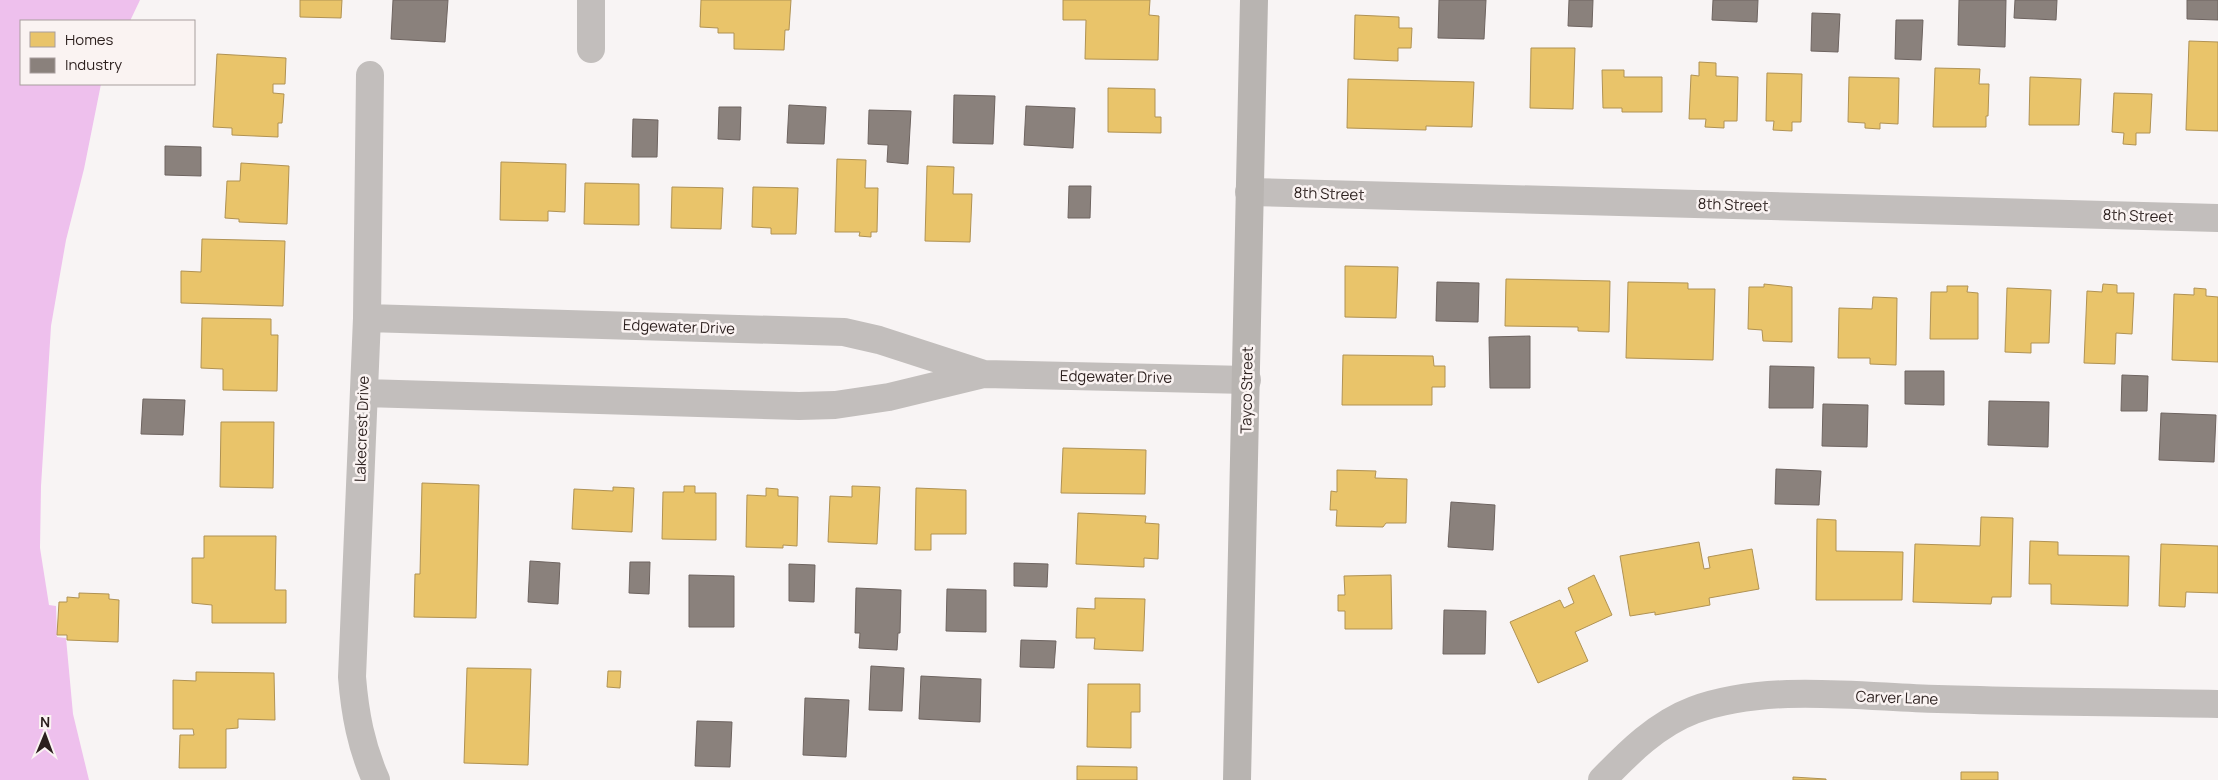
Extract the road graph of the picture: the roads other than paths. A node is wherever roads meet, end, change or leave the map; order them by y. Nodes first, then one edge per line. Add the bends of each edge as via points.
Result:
1 (592, 0) edge
2 (1254, 0) edge
3 (591, 50) dead end
4 (370, 75) dead end
5 (1249, 192) junction
6 (2218, 218) edge
7 (367, 318) junction
8 (984, 374) junction
9 (1247, 380) junction
10 (364, 393) junction
11 (2218, 704) edge
12 (376, 780) edge
13 (1238, 780) edge
14 (1602, 780) edge

1 - 3 street
2 - 5 street, Tayco Street
4 - 7 street, Lakecrest Drive
5 - 6 street, 8th Street
5 - 9 street, Tayco Street
7 - 8 street, Edgewater Drive via 844,332 880,340
7 - 10 street, Lakecrest Drive
8 - 9 street, Edgewater Drive
8 - 10 street, Edgewater Drive via 889,397 835,405
9 - 13 street, Tayco Street
10 - 12 street, Lakecrest Drive via 352,677 356,720
11 - 14 street, Carver Lane via 1786,694 1738,697 1693,710 1652,733 1633,747

